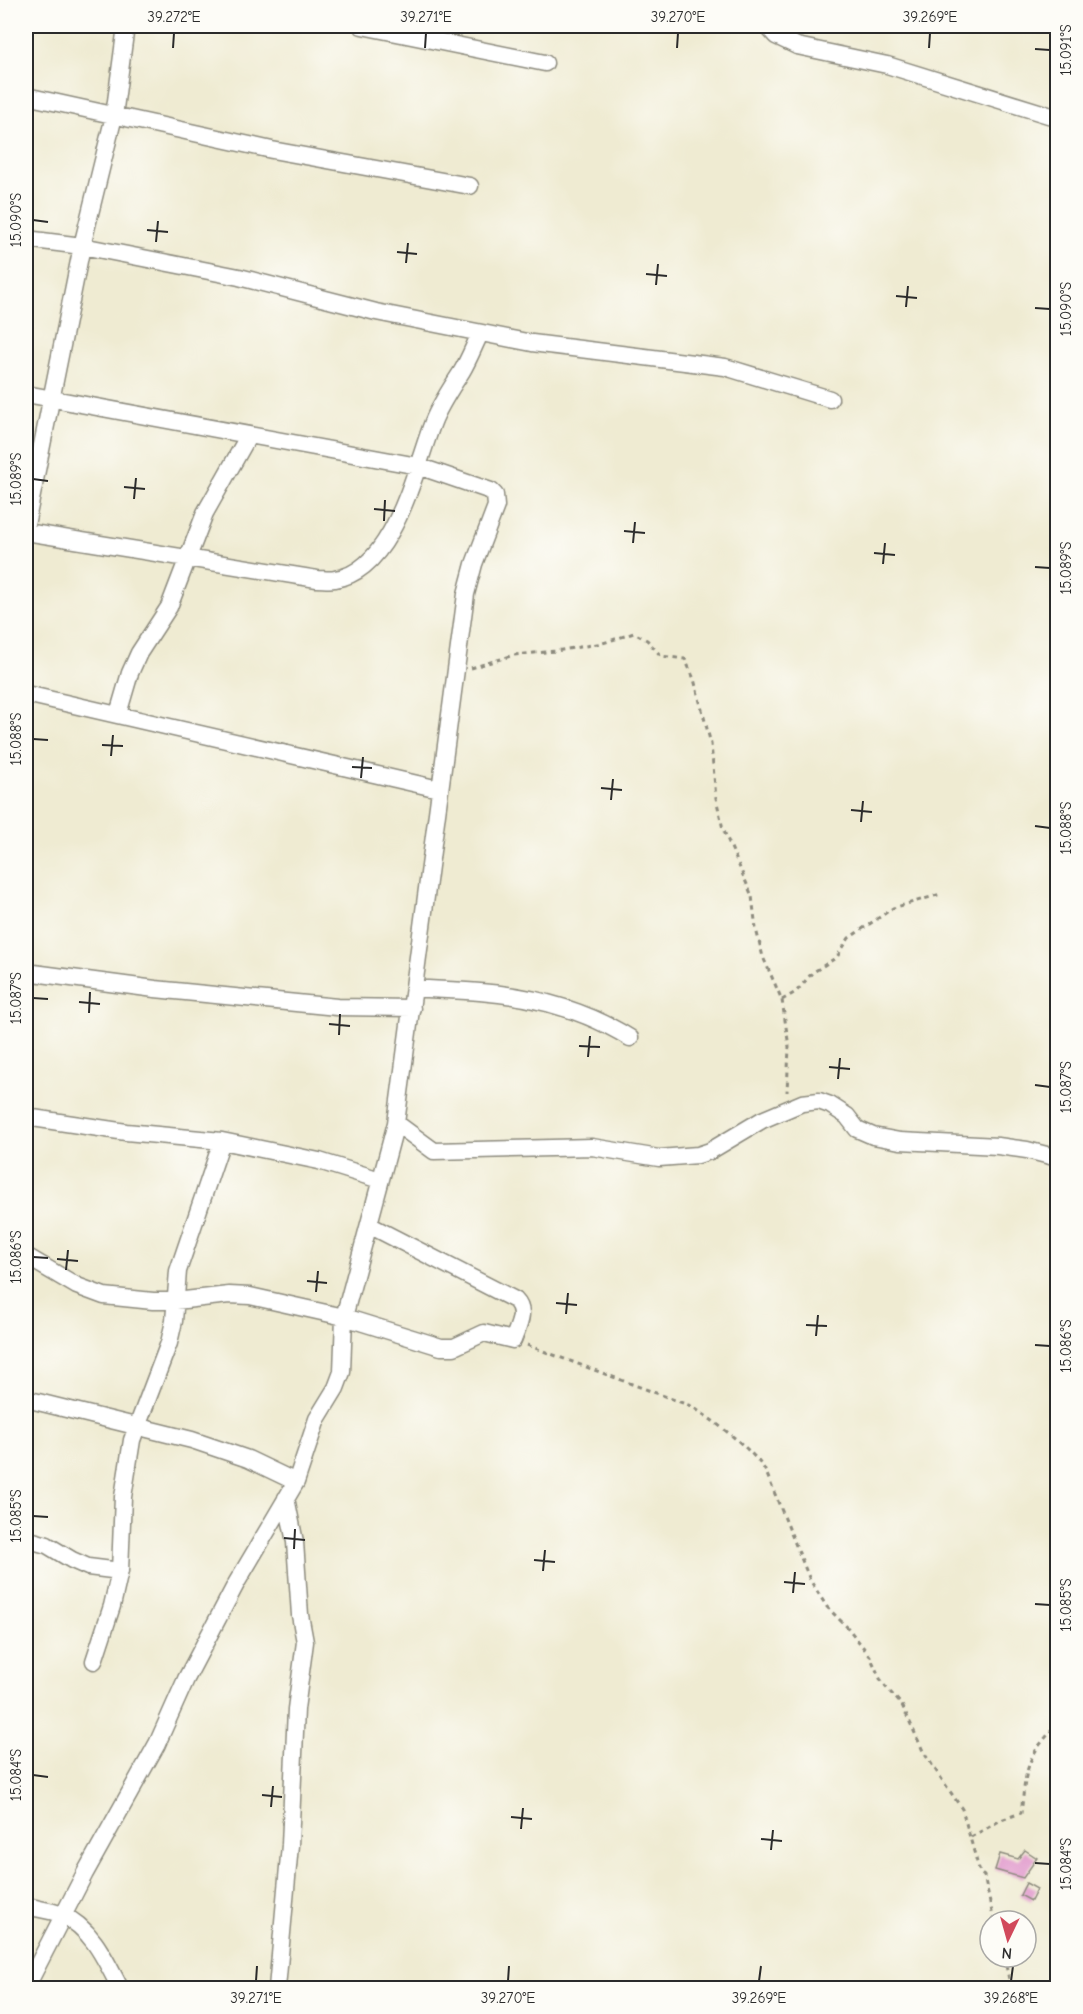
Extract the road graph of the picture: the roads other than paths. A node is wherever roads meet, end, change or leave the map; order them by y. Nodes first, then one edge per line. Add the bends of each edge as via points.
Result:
1 (126, 26) edge
2 (362, 26) edge
3 (767, 26) edge
4 (545, 63) dead end
5 (26, 96) edge
6 (114, 116) junction
7 (1058, 118) edge
8 (470, 186) dead end
9 (26, 239) edge
10 (82, 246) junction
11 (480, 333) junction
12 (26, 394) edge
13 (52, 398) junction
14 (830, 399) dead end
15 (249, 435) junction
16 (418, 466) junction
17 (26, 525) edge
18 (26, 532) edge
19 (189, 558) junction
20 (26, 693) edge
21 (118, 714) junction
22 (439, 789) junction
23 (26, 972) edge
24 (414, 988) junction
25 (412, 1008) junction
26 (630, 1038) dead end
27 (26, 1117) edge
28 (396, 1123) junction
29 (222, 1141) junction
30 (1058, 1158) edge
31 (380, 1180) junction
32 (369, 1225) junction
33 (26, 1256) edge
34 (176, 1301) junction
35 (344, 1317) junction
36 (26, 1399) edge
37 (136, 1426) junction
38 (296, 1482) junction
39 (286, 1498) junction
40 (26, 1539) edge
41 (120, 1571) junction
42 (94, 1661) dead end
43 (26, 1906) edge
44 (63, 1915) junction
45 (26, 1989) edge
46 (120, 1989) edge
47 (277, 1989) edge

1 - 6 street
2 - 4 street
3 - 7 street via 776,36 796,46 887,65
5 - 6 street
6 - 8 street
6 - 10 street
9 - 10 street
10 - 11 street via 239,277 376,312
10 - 13 street
11 - 14 street via 532,344 700,362
11 - 16 street via 434,420
12 - 13 street
13 - 15 street
13 - 17 street
15 - 16 street
15 - 19 street via 205,513
16 - 19 street via 383,546 352,573 337,579 317,579
16 - 22 street via 491,491 496,500 466,594
18 - 19 street
19 - 21 street via 169,608 139,653
20 - 21 street
21 - 22 street
22 - 24 street
23 - 25 street via 337,1007
24 - 25 street
24 - 26 street via 534,999 591,1017
25 - 28 street
27 - 29 street
28 - 30 street via 434,1151 592,1147 660,1158 710,1151 738,1132 787,1109 819,1101 873,1136 998,1146
28 - 31 street
29 - 31 street via 319,1161
29 - 34 street via 178,1271
31 - 32 street
32 - 35 street
32 - 35 street via 515,1300 521,1315 513,1340 484,1333 454,1347 441,1347
33 - 34 street via 77,1286 104,1296
34 - 35 street via 250,1296
34 - 37 street via 169,1342
35 - 38 street via 342,1372 317,1419
36 - 37 street
37 - 38 street via 221,1449
37 - 41 street via 123,1497
38 - 39 street
39 - 44 street via 237,1582 157,1744
39 - 47 street via 295,1542 305,1642 296,1709 290,1845
40 - 41 street via 47,1545 88,1567
41 - 42 street
43 - 44 street
44 - 45 street
44 - 46 street via 92,1939

